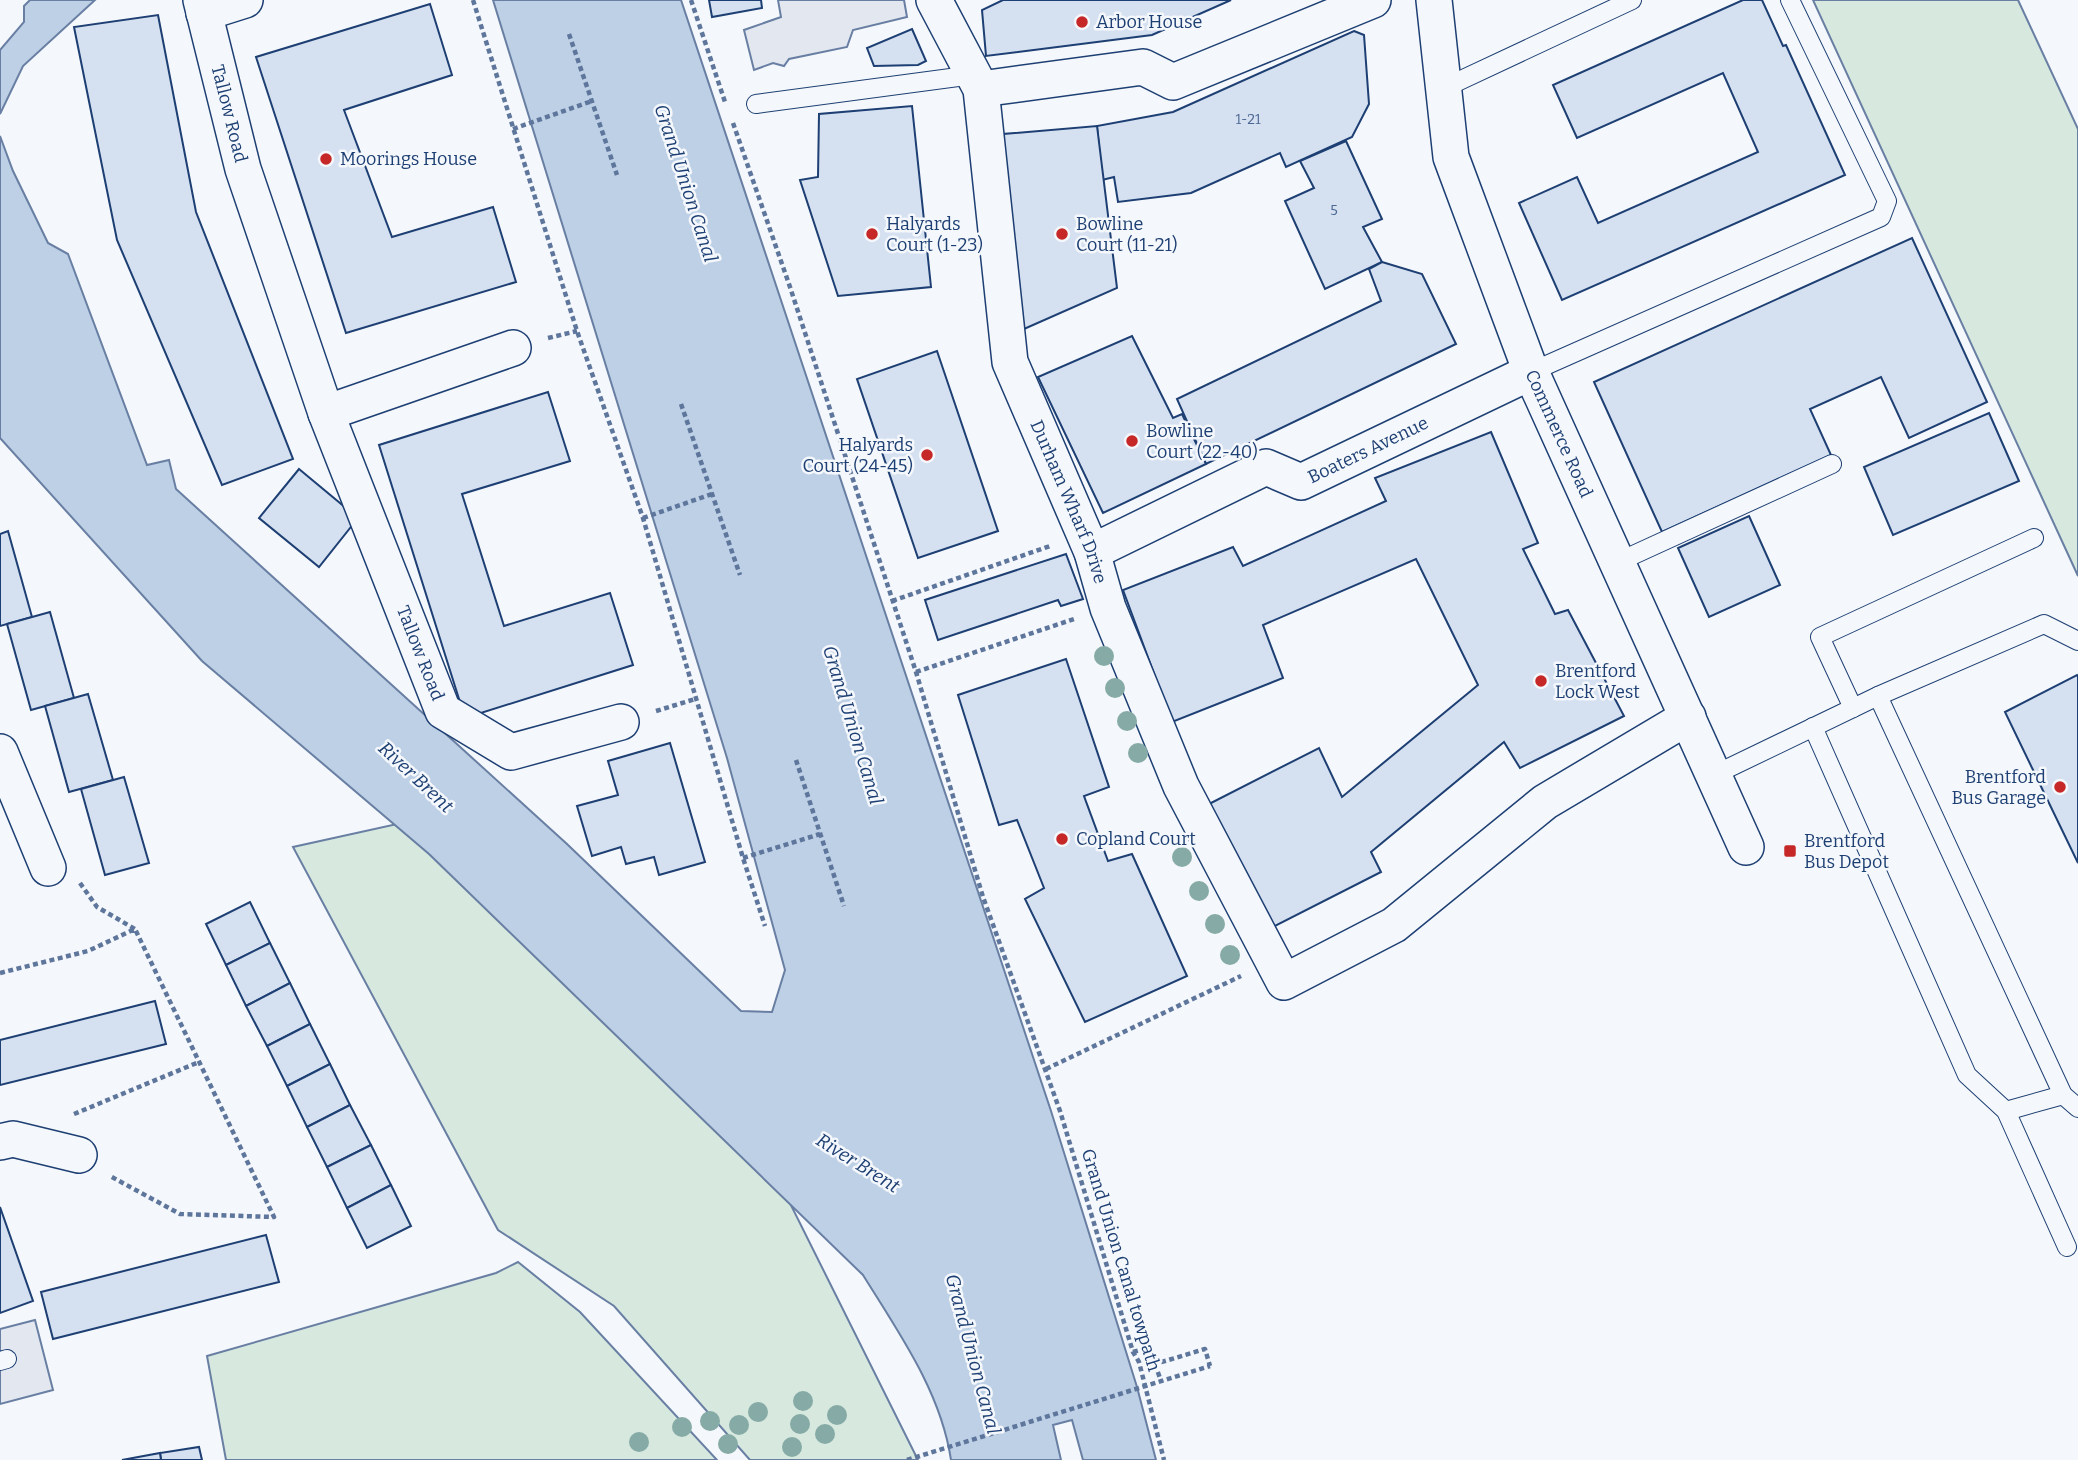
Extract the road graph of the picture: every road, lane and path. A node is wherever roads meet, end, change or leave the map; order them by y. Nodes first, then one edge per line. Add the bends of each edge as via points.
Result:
1 (244, 0) edge
2 (473, 0) edge
3 (691, 0) edge
4 (934, 0) edge
5 (1373, 0) edge
6 (1434, 0) edge
7 (1632, 0) edge
8 (1790, 0) edge
9 (202, 7) edge
10 (569, 34) dead end
11 (977, 82) junction
12 (1444, 88) junction
13 (592, 101) junction
14 (756, 104) dead end
15 (513, 129) junction
16 (617, 175) dead end
17 (513, 348) dead end
18 (1531, 372) junction
19 (681, 404) dead end
20 (326, 413) junction
21 (1832, 464) dead end
22 (712, 494) junction
23 (643, 518) junction
24 (2034, 538) dead end
25 (1088, 543) junction
26 (1618, 562) junction
27 (740, 575) dead end
28 (892, 601) junction
29 (1108, 608) junction
30 (2078, 641) edge
31 (916, 672) junction
32 (1878, 696) junction
33 (1853, 708) junction
34 (1688, 717) junction
35 (621, 722) dead end
36 (1813, 727) junction
37 (0, 752) edge
38 (796, 760) dead end
39 (1714, 775) junction
40 (820, 834) junction
41 (1746, 847) dead end
42 (743, 858) junction
43 (48, 868) joint
44 (844, 906) dead end
45 (765, 926) dead end
46 (135, 929) junction
47 (1279, 971) junction
48 (0, 973) edge
49 (199, 1062) junction
50 (1046, 1069) junction
51 (2063, 1095) junction
52 (2078, 1108) edge
53 (2006, 1111) junction
54 (7, 1140) edge
55 (79, 1155) joint
56 (2067, 1247) dead end
57 (1133, 1352) junction
58 (1155, 1364) junction
59 (1161, 1381) junction
60 (907, 1460) edge
61 (1164, 1460) edge

1 - 9 street, Tallow Road
2 - 15 path
3 - 28 path, Grand Union Canal towpath
4 - 11 street, Durham Wharf Drive
5 - 11 street via 1173,82 1143,67
6 - 12 street, Commerce Road
7 - 12 lane
8 - 18 lane via 1888,201 1881,217
9 - 20 street, Tallow Road via 243,169
10 - 13 path
11 - 14 lane
11 - 25 street, Durham Wharf Drive via 1010,362
12 - 18 street, Commerce Road via 1451,157
13 - 15 path
13 - 16 path
15 - 23 path
17 - 20 street
18 - 25 street, Boaters Avenue via 1301,482 1266,467
18 - 26 street, Commerce Road
19 - 22 path
20 - 35 street, Tallow Road via 443,711 511,752
21 - 26 lane
22 - 23 path
22 - 27 path
23 - 42 path
24 - 33 lane via 1820,637
25 - 28 path
25 - 29 street, Durham Wharf Drive
26 - 34 street, Commerce Road
28 - 31 path, Grand Union Canal towpath
29 - 31 path
29 - 47 street, Durham Wharf Drive via 1181,786
30 - 32 lane via 2044,624
31 - 50 path, Grand Union Canal towpath via 984,897
32 - 33 lane
32 - 51 lane
33 - 36 lane
34 - 39 street, Commerce Road
34 - 47 street via 1545,802 1394,925
36 - 39 lane
36 - 53 lane via 1967,1075
37 - 43 street
38 - 40 path
39 - 41 street, Commerce Road
40 - 42 path
40 - 44 path
42 - 45 path
43 - 46 path via 83,885 97,907
46 - 48 path via 88,951
46 - 49 path
47 - 50 path
49 - 54 path
49 - 55 path via 274,1217 180,1214
50 - 57 path, Grand Union Canal towpath
51 - 52 lane
51 - 53 lane
53 - 56 lane
54 - 55 street
57 - 58 path via 1151,1347
57 - 61 path, Grand Union Canal towpath
58 - 59 path
58 - 59 path, bridge via 1205,1349 1210,1366
59 - 60 path, bridge

